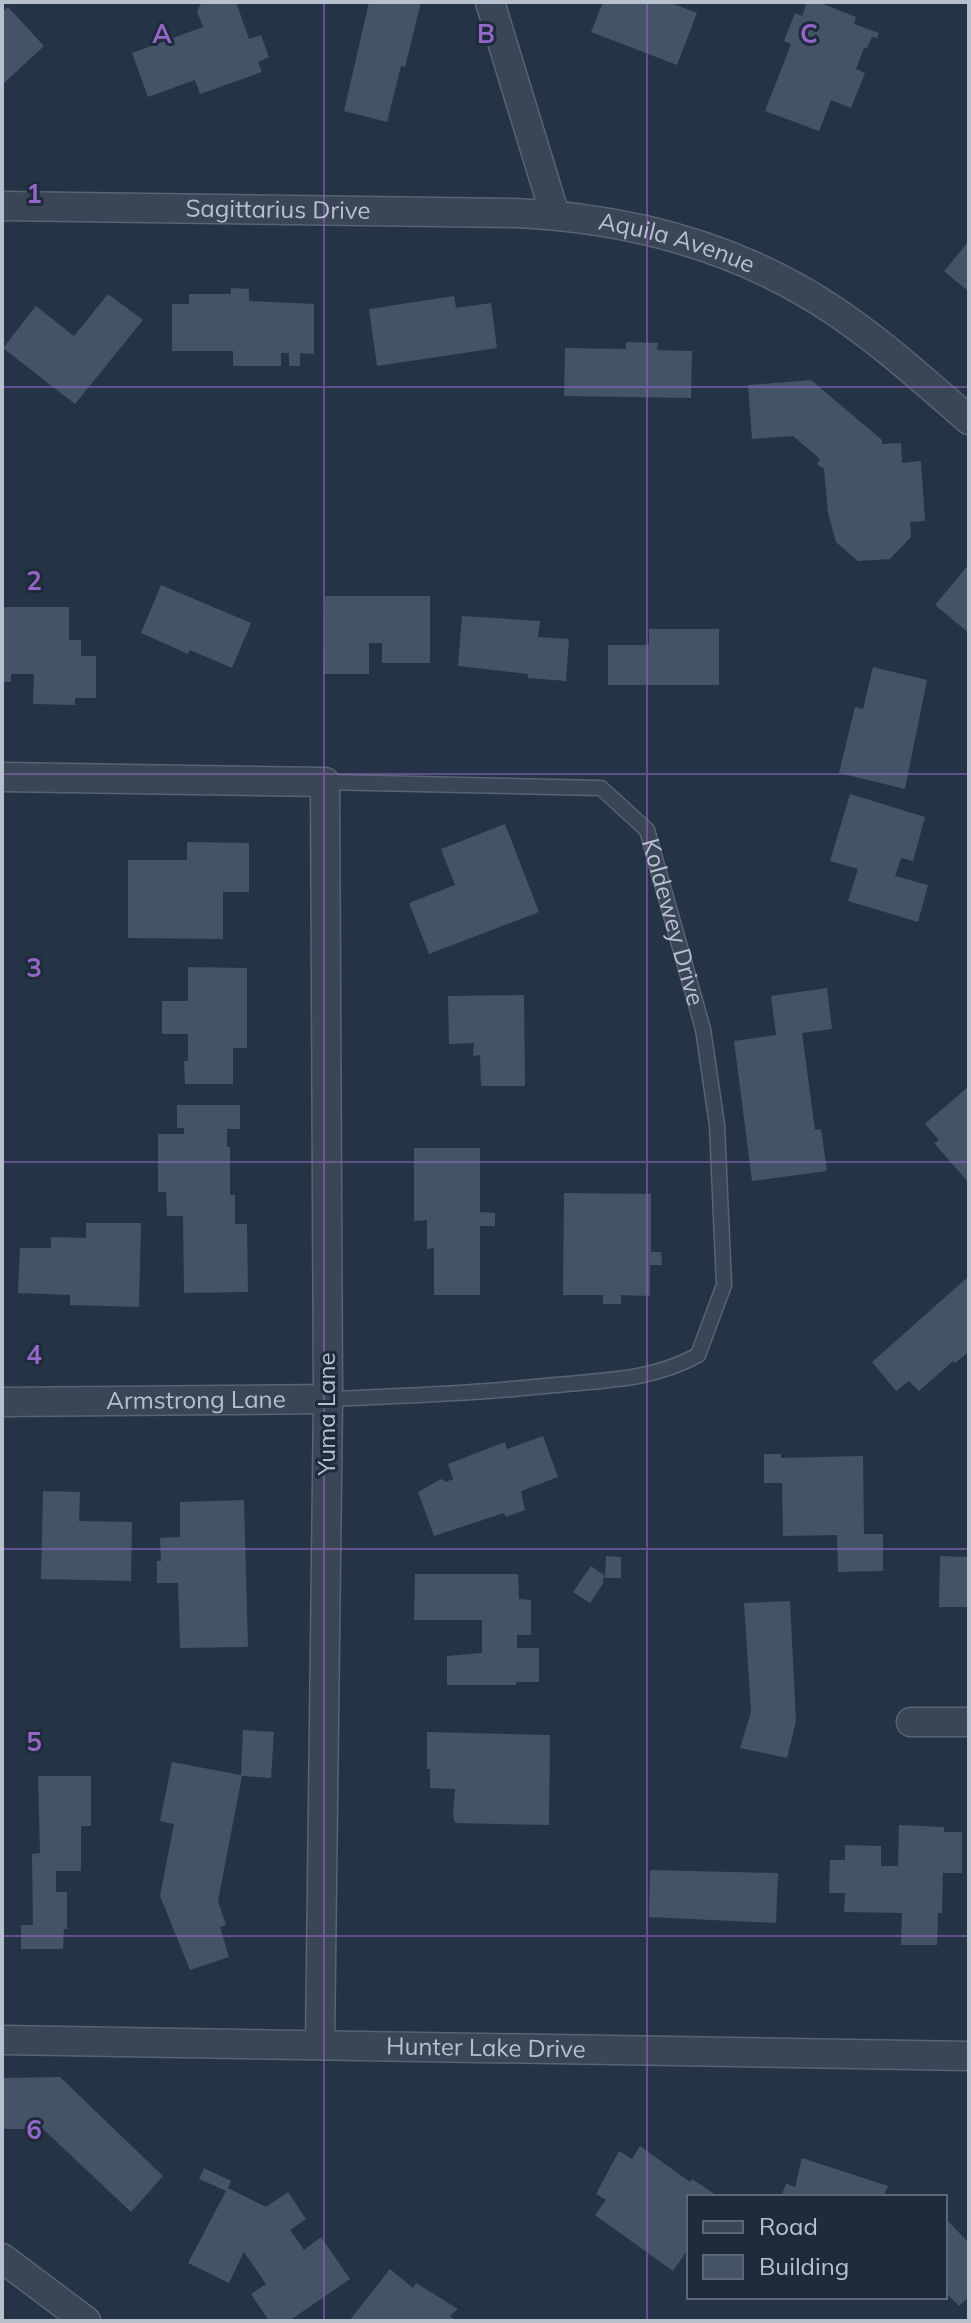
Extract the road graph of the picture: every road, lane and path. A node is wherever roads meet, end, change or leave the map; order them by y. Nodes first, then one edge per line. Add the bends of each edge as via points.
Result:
1 (490, 2) edge
2 (2, 206) edge
3 (555, 215) junction
4 (969, 420) edge
5 (2, 777) edge
6 (325, 782) junction
7 (629, 1378) joint
8 (328, 1399) junction
9 (2, 1402) edge
10 (911, 1722) dead end
11 (969, 1722) edge
12 (2, 2040) edge
13 (320, 2045) junction
14 (969, 2056) edge
15 (2, 2258) edge
16 (86, 2321) edge

1 - 3 street
2 - 3 street, Sagittarius Drive
3 - 4 street, Aquila Avenue via 631,225 700,244 770,273 827,305 883,346
5 - 6 street, Koldewey Drive
6 - 7 lane, Koldewey Drive via 601,788 647,830 703,1029 717,1125 724,1285 698,1355 673,1369
6 - 8 street, Yuma Lane
7 - 8 lane, Armstrong Lane via 464,1394
8 - 9 street, Armstrong Lane
8 - 13 street, Yuma Lane
10 - 11 street
12 - 13 street, Hunter Lake Drive
13 - 14 street, Hunter Lake Drive
15 - 16 street

